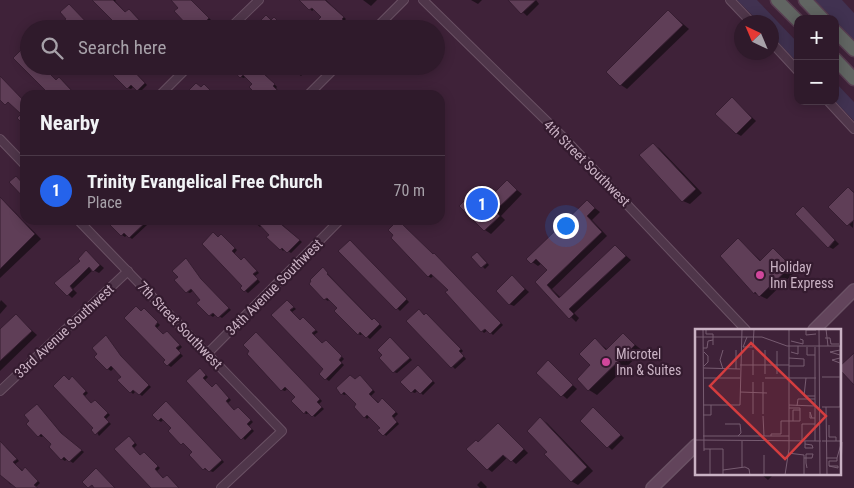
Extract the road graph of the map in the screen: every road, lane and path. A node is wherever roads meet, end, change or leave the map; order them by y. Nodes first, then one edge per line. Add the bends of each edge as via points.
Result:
1 (259, 0) edge
2 (404, 0) edge
3 (423, 0) edge
4 (730, 0) edge
5 (777, 0) edge
6 (805, 0) edge
7 (744, 15) edge
8 (819, 15) edge
9 (794, 17) edge
10 (238, 20) edge
11 (384, 20) edge
12 (443, 20) edge
13 (445, 22) edge
14 (839, 35) edge
15 (779, 50) edge
16 (854, 50) edge
17 (836, 60) edge
18 (794, 66) edge
19 (181, 75) edge
20 (328, 75) edge
21 (854, 79) edge
22 (165, 90) edge
23 (313, 90) edge
24 (832, 105) edge
25 (854, 129) edge
26 (0, 139) edge
27 (20, 160) edge
28 (83, 225) edge
29 (335, 225) edge
30 (128, 271) junction
31 (854, 290) edge
32 (745, 329) edge
33 (815, 329) edge
34 (208, 354) junction
35 (0, 391) edge
36 (695, 446) edge
37 (221, 488) edge
38 (652, 488) edge

1 - 10 street
2 - 11 street
3 - 12 street, 4th Street Southwest
4 - 7 street
5 - 9 highway
6 - 8 highway
13 - 32 street, 4th Street Southwest via 575,149
14 - 16 highway
15 - 18 street
17 - 21 highway
19 - 22 street
20 - 23 street
24 - 25 street
26 - 27 street
28 - 30 street, 7th Street Southwest
29 - 34 street, 34th Avenue Southwest
30 - 34 street, 7th Street Southwest
30 - 35 street, 33rd Avenue Southwest
31 - 33 main road
34 - 37 street, 7th Street Southwest via 282,431
36 - 38 main road

